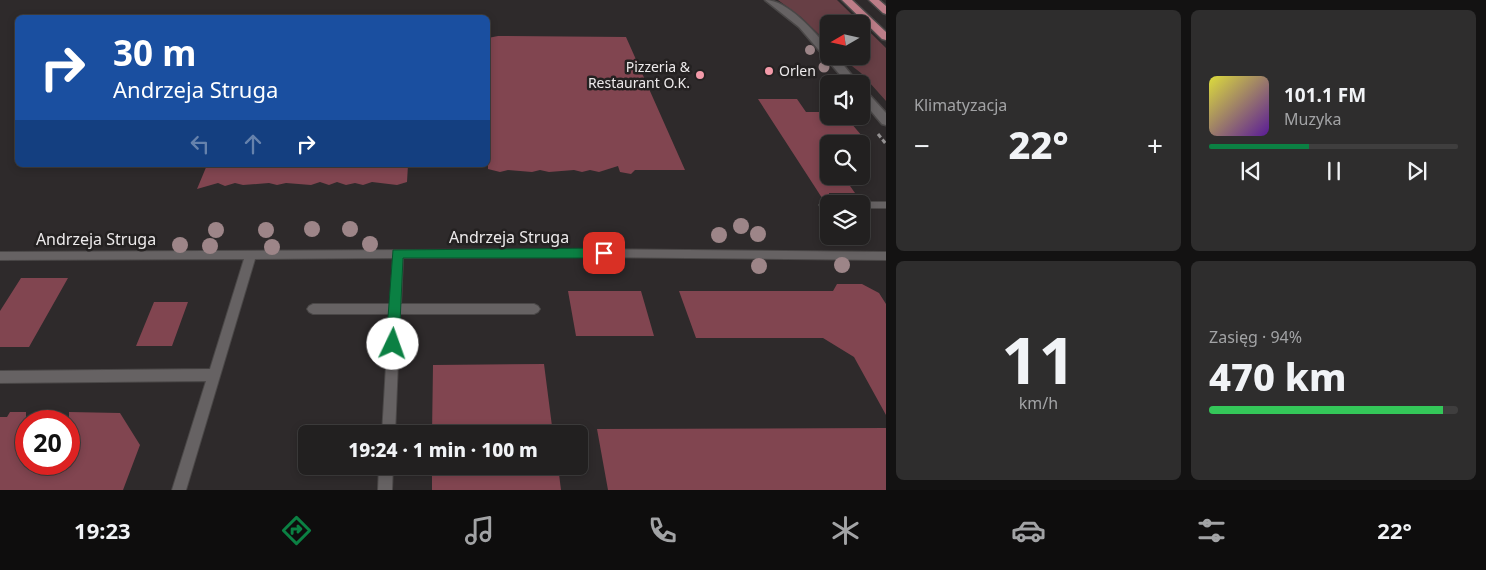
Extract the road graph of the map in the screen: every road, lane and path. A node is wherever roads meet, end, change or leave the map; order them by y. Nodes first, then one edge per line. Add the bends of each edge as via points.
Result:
1 (770, 0) edge
2 (847, 0) edge
3 (874, 0) edge
4 (886, 11) edge
5 (886, 37) edge
6 (820, 46) edge
7 (837, 65) edge
8 (846, 75) edge
9 (870, 102) edge
10 (886, 121) edge
11 (870, 205) edge
12 (886, 205) edge
13 (251, 254) junction
14 (398, 254) junction
15 (0, 256) edge
16 (886, 256) edge
17 (313, 308) dead end
18 (395, 308) junction
19 (534, 309) dead end
20 (215, 375) junction
21 (0, 377) edge
22 (388, 425) edge
23 (386, 475) edge
24 (179, 490) edge
25 (385, 490) edge

1 - 6 street via 802,25
2 - 5 main road
3 - 4 main road
7 - 8 street
9 - 10 street
11 - 12 lane
13 - 14 lane, Andrzeja Struga
13 - 15 lane, Andrzeja Struga
13 - 20 lane
14 - 16 lane, Andrzeja Struga
14 - 18 lane
17 - 18 lane
18 - 19 lane
18 - 22 lane
20 - 21 lane
20 - 24 lane
23 - 25 lane

